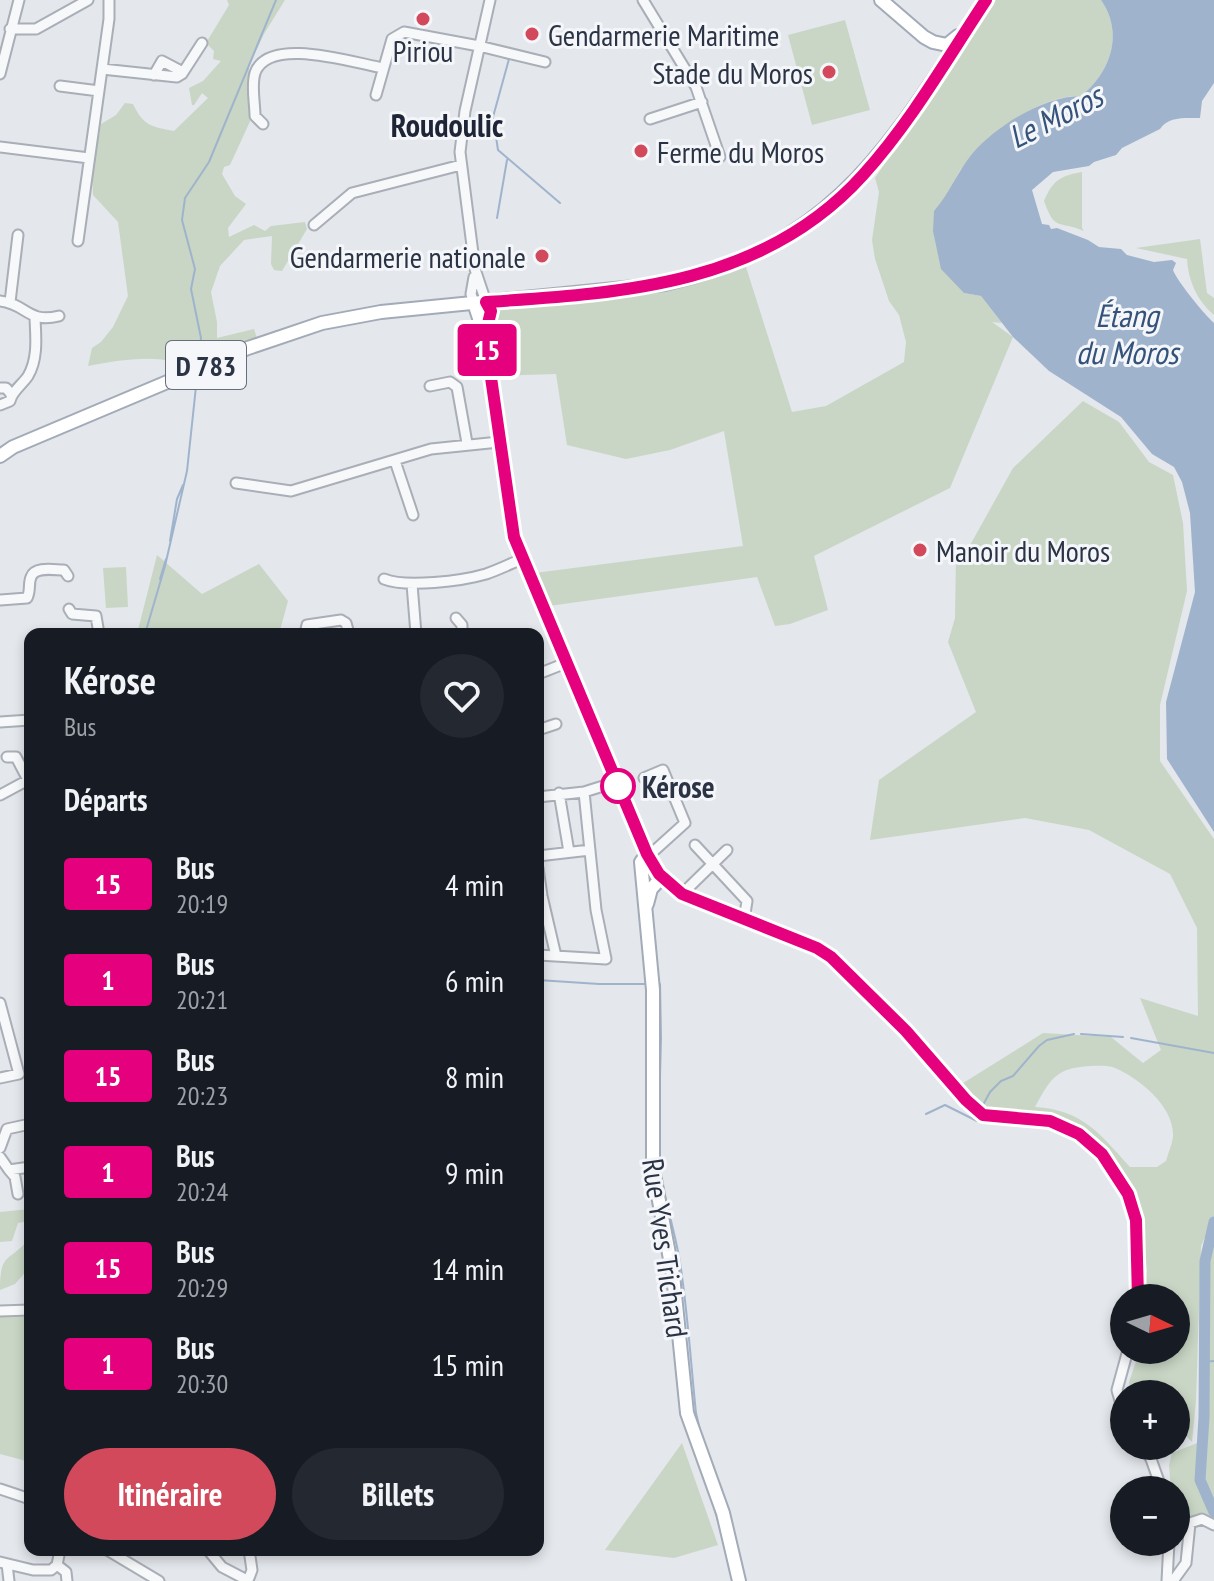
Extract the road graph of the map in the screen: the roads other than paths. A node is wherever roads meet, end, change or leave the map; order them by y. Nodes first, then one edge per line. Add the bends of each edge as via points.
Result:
1 (19, 0) edge
2 (88, 0) edge
3 (109, 0) edge
4 (490, 0) edge
5 (643, 0) edge
6 (881, 0) edge
7 (983, 4) edge
8 (972, 22) junction
9 (10, 29) junction
10 (202, 43) dead end
11 (931, 43) junction
12 (479, 46) junction
13 (948, 57) junction
14 (545, 62) dead end
15 (383, 68) junction
16 (102, 69) junction
17 (183, 72) junction
18 (0, 74) edge
19 (937, 74) junction
20 (154, 75) junction
21 (60, 86) dead end
22 (99, 91) junction
23 (376, 95) dead end
24 (702, 102) junction
25 (650, 119) dead end
26 (263, 124) dead end
27 (0, 147) edge
28 (720, 157) dead end
29 (89, 158) junction
30 (461, 165) junction
31 (314, 225) dead end
32 (18, 235) dead end
33 (78, 241) dead end
34 (5, 302) edge
35 (480, 303) junction
36 (59, 316) dead end
37 (35, 319) junction
38 (430, 386) dead end
39 (0, 388) edge
40 (11, 394) junction
41 (0, 405) edge
42 (499, 442) junction
43 (467, 443) junction
44 (3, 451) edge
45 (395, 461) junction
46 (236, 483) dead end
47 (413, 515) dead end
48 (522, 559) junction
49 (68, 576) dead end
50 (384, 579) dead end
51 (412, 584) junction
52 (0, 600) edge
53 (69, 609) dead end
54 (456, 618) dead end
55 (99, 628) edge
56 (306, 628) edge
57 (347, 628) edge
58 (416, 628) edge
59 (462, 628) edge
60 (566, 663) junction
61 (544, 672) edge
62 (24, 720) edge
63 (0, 722) edge
64 (556, 724) dead end
65 (544, 728) edge
66 (7, 757) dead end
67 (24, 772) edge
68 (644, 778) dead end
69 (24, 782) edge
70 (616, 782) junction
71 (584, 792) junction
72 (559, 793) junction
73 (0, 795) edge
74 (544, 796) edge
75 (695, 845) dead end
76 (590, 850) junction
77 (727, 850) dead end
78 (569, 852) junction
79 (647, 854) junction
80 (544, 855) edge
81 (712, 864) junction
82 (661, 875) junction
83 (643, 885) junction
84 (682, 894) junction
85 (544, 905) edge
86 (647, 906) junction
87 (744, 920) junction
88 (544, 955) edge
89 (556, 956) junction
90 (0, 1003) edge
91 (3, 1022) edge
92 (0, 1078) edge
93 (24, 1125) edge
94 (0, 1148) edge
95 (0, 1157) edge
96 (24, 1168) edge
97 (9, 1170) junction
98 (18, 1194) dead end
99 (1138, 1284) edge
100 (24, 1310) edge
101 (0, 1311) edge
102 (0, 1489) edge
103 (24, 1497) edge
104 (1214, 1525) edge
105 (59, 1556) edge
106 (117, 1556) edge
107 (213, 1556) edge
108 (250, 1556) edge
109 (1168, 1556) edge
110 (4, 1563) edge
111 (57, 1565) junction
112 (9, 1581) edge
113 (67, 1581) edge
114 (159, 1581) edge
115 (739, 1581) edge
116 (1167, 1581) edge
117 (1173, 1581) edge

1 - 9 street
2 - 9 street via 36,29
3 - 16 street
4 - 12 street
5 - 24 street
6 - 11 main road
7 - 8 main road, D 783
8 - 11 main road via 951,43
8 - 13 main road, D 783
9 - 18 street
10 - 17 street
11 - 13 main road
11 - 19 main road
12 - 14 street
12 - 15 street via 404,32 392,39
12 - 30 street via 462,125
13 - 19 main road, D 783
15 - 23 street
15 - 26 street via 296,53 272,55 260,64 254,80 255,116
16 - 20 street
16 - 22 street
17 - 20 street via 177,77
17 - 20 street via 162,61
19 - 35 main road, D 783 via 849,189 806,224 757,253 665,284
21 - 22 street
22 - 29 street
24 - 25 street
24 - 28 street
27 - 29 street
29 - 33 street
30 - 31 street via 348,195
30 - 35 street
32 - 34 street
34 - 37 street
35 - 42 main road
35 - 44 main road, D 783 via 360,315 285,334
36 - 37 street
37 - 40 street via 35,362
38 - 43 street via 450,382 457,387
39 - 40 street
40 - 41 street via 9,402
42 - 43 street
42 - 48 main road
43 - 45 street
45 - 46 street via 291,491
45 - 47 street
48 - 51 street via 485,574
48 - 60 main road
49 - 52 street via 64,570 34,572 27,598
50 - 51 street
51 - 58 street
53 - 55 street via 72,614 93,614
54 - 59 street
56 - 57 street via 341,620
60 - 61 street
60 - 70 main road
62 - 63 street
64 - 65 street
66 - 67 street via 16,757
68 - 79 street via 663,770 685,823
69 - 73 street
70 - 71 street
70 - 79 main road
71 - 72 street
71 - 76 street
72 - 74 street
72 - 78 street
75 - 81 street
76 - 78 street
76 - 89 street via 606,959
77 - 81 street
78 - 80 street
79 - 82 main road
79 - 83 main road via 641,862
81 - 84 street
81 - 87 street via 747,901
82 - 83 main road via 649,876
82 - 84 street
82 - 86 main road
83 - 86 main road, Rue Yves Trichard
84 - 87 street
85 - 89 street
86 - 115 main road, Rue Yves Trichard via 653,990 653,1169 673,1275 692,1433 723,1513
87 - 99 street via 831,957 983,1115 1050,1121 1079,1134 1102,1154 1128,1194 1136,1220
88 - 89 street
90 - 91 street
91 - 92 street via 19,1074
93 - 94 street via 7,1129
95 - 97 street
96 - 97 street
97 - 98 street
100 - 101 street
102 - 103 street
104 - 117 street via 1200,1519 1190,1523 1186,1563
105 - 111 street
106 - 114 street
107 - 108 street via 245,1579 252,1570
109 - 116 street
110 - 111 street via 41,1571
110 - 112 street
111 - 113 street

